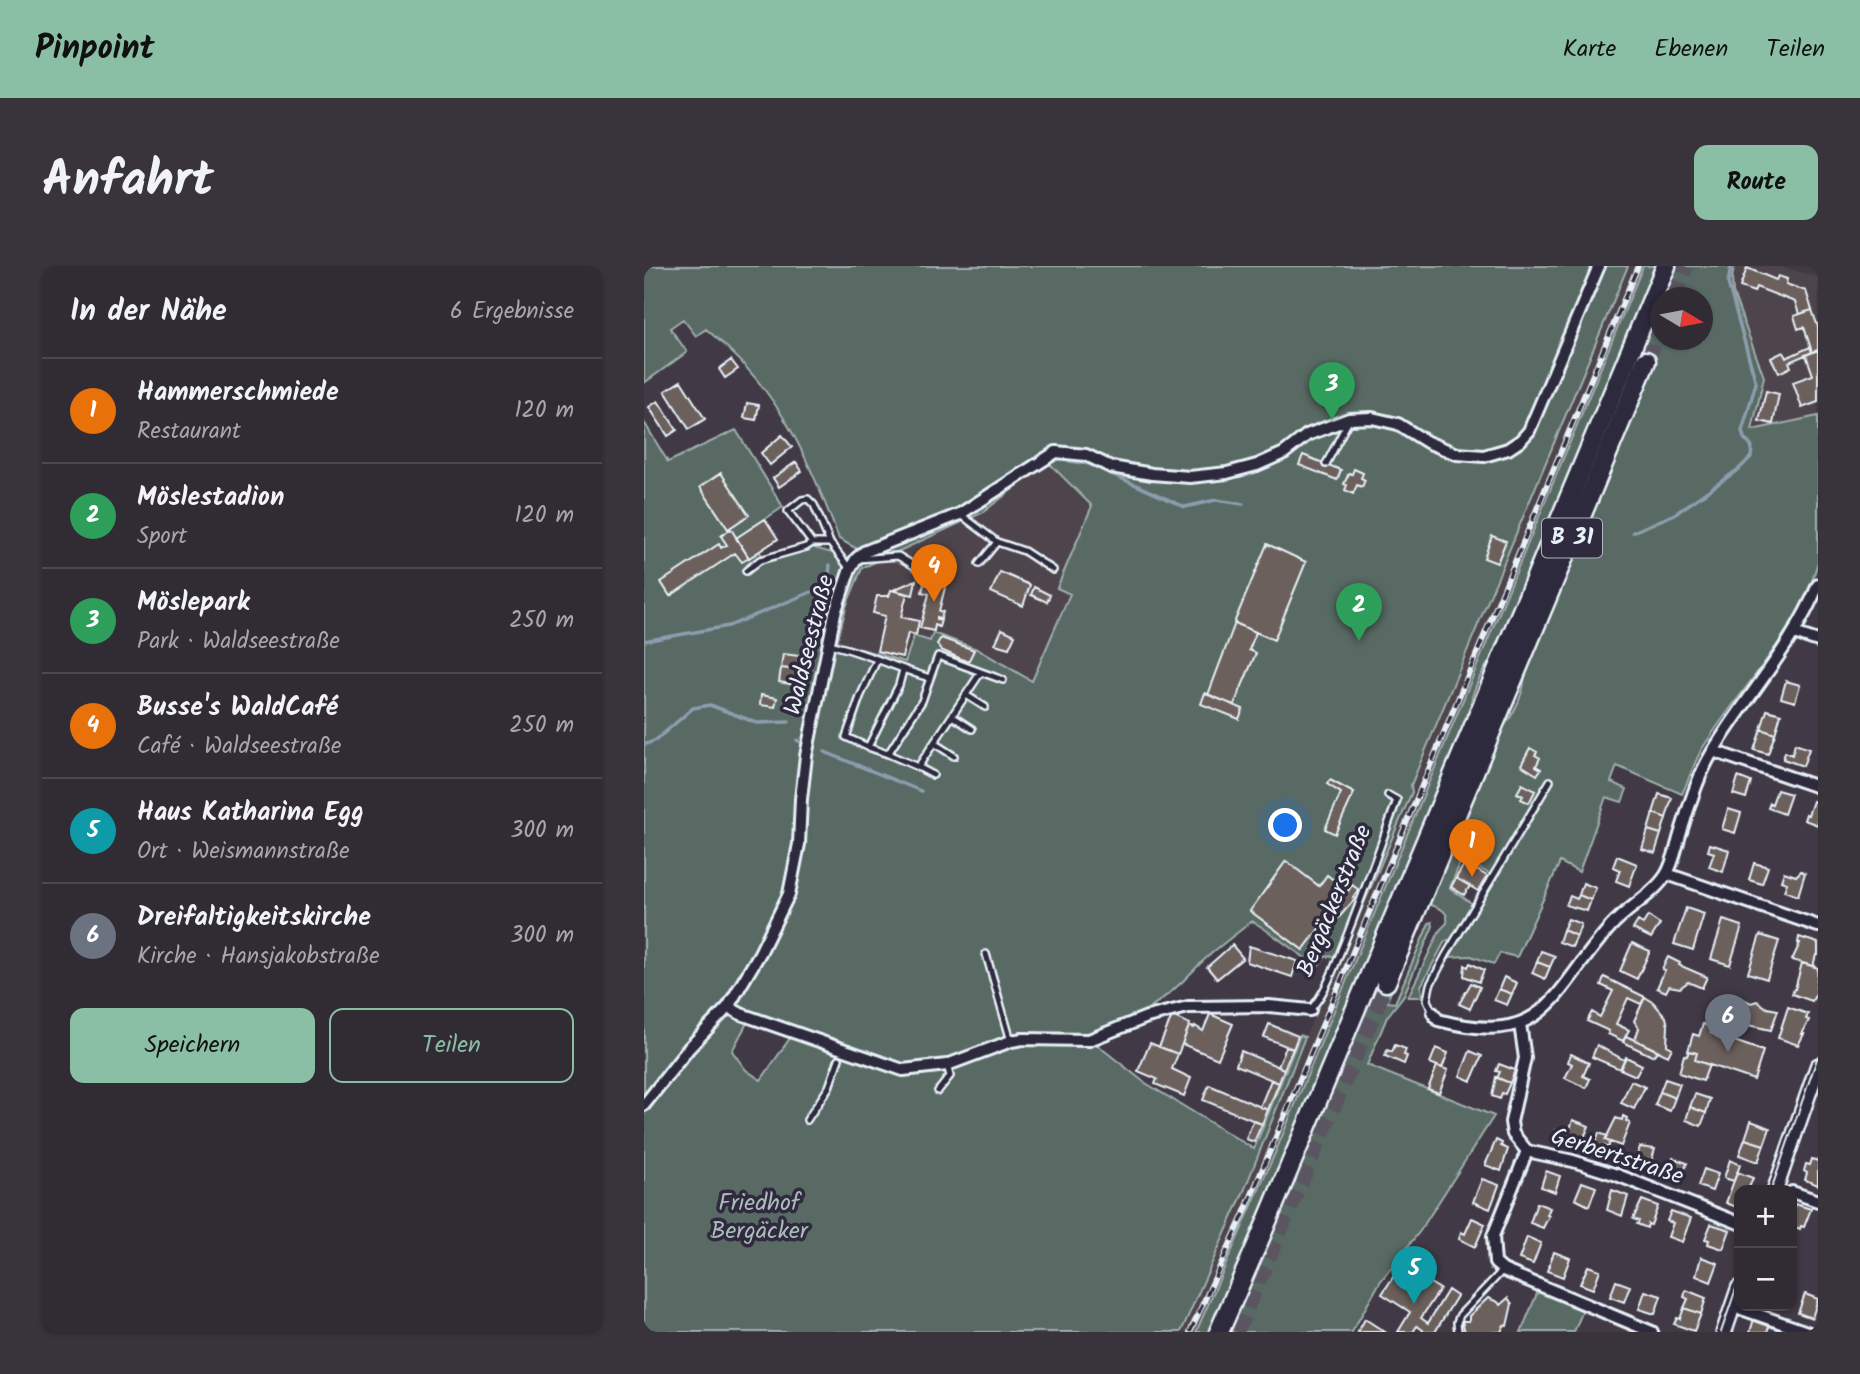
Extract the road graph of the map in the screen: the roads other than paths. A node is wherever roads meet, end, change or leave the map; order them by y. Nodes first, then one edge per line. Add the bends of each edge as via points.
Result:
1 (1599, 266) edge
2 (1665, 266) edge
3 (1646, 361) tunnel mouth
4 (1349, 419) junction
5 (1326, 464) dead end
6 (960, 514) junction
7 (997, 542) junction
8 (812, 543) junction
9 (830, 543) junction
10 (853, 564) junction
11 (979, 564) dead end
12 (921, 570) dead end
13 (1053, 570) dead end
14 (746, 571) dead end
15 (1818, 585) edge
16 (1794, 633) junction
17 (1818, 641) edge
18 (829, 644) junction
19 (877, 660) junction
20 (903, 670) junction
21 (981, 672) junction
22 (930, 678) junction
23 (1003, 680) dead end
24 (966, 695) junction
25 (985, 708) dead end
26 (952, 716) junction
27 (972, 729) dead end
28 (934, 743) junction
29 (868, 747) junction
30 (1713, 751) junction
31 (888, 754) junction
32 (954, 756) dead end
33 (918, 767) junction
34 (933, 775) dead end
35 (1550, 781) dead end
36 (1818, 787) edge
37 (1388, 795) dead end
38 (1667, 874) junction
39 (1818, 926) edge
40 (986, 954) dead end
41 (1386, 982) tunnel mouth
42 (728, 1007) junction
43 (1310, 1010) joint
44 (1433, 1013) joint
45 (1520, 1024) junction
46 (1011, 1041) junction
47 (839, 1059) dead end
48 (947, 1065) junction
49 (1818, 1069) edge
50 (938, 1091) dead end
51 (644, 1105) edge
52 (807, 1120) dead end
53 (1527, 1151) junction
54 (1780, 1185) edge
55 (1797, 1194) edge
56 (1818, 1201) edge
57 (1734, 1221) edge
58 (1503, 1270) junction
59 (1734, 1303) edge
60 (1733, 1306) junction
61 (1219, 1332) edge
62 (1458, 1332) edge
63 (1652, 1332) edge
64 (1724, 1332) edge
65 (1807, 1332) edge

1 - 4 street, Waldseestraße via 1529,432 1508,449 1484,456 1457,454 1398,424
2 - 61 highway, B 31
3 - 41 highway, B 31
4 - 5 lane
4 - 6 street, Waldseestraße via 1307,435 1284,453 1227,473 1190,477 1152,474 1111,467 1086,455 1056,452
6 - 7 lane
6 - 10 street, Waldseestraße via 864,552
7 - 11 lane
7 - 13 lane via 1024,551
8 - 9 lane
8 - 9 lane via 789,511 808,499
8 - 14 lane via 760,560
9 - 10 lane
10 - 12 lane via 898,556
10 - 18 street, Waldseestraße
15 - 16 street
16 - 17 street
16 - 30 street
18 - 19 lane
18 - 42 street, Waldseestraße via 806,756 799,844 789,894
19 - 20 lane
19 - 29 lane via 846,737
20 - 22 lane
20 - 29 lane
21 - 22 lane via 938,656
21 - 23 lane
21 - 24 lane
22 - 31 lane via 922,701
24 - 25 lane
24 - 26 lane
26 - 27 lane
26 - 28 lane
28 - 32 lane
28 - 33 lane
29 - 31 lane
30 - 36 street
30 - 38 street via 1692,796
31 - 33 lane
33 - 34 lane
35 - 44 lane via 1430,985 1427,1000
37 - 43 lane, Bergäckerstraße via 1397,800 1368,882 1336,962
38 - 39 street
38 - 45 street via 1611,926 1547,1008
40 - 46 lane
42 - 48 street, Bergäckerstraße via 904,1070
42 - 51 street, Waldseestraße
43 - 46 street, Bergäckerstraße via 1188,1007 1089,1040
44 - 45 street via 1438,1020 1456,1025
45 - 53 street, Gerbertstraße via 1525,1058 1511,1122 1513,1134
46 - 48 street, Bergäckerstraße
47 - 52 lane via 829,1087
48 - 50 lane via 950,1076
49 - 54 street
53 - 57 street, Gerbertstraße via 1617,1175
53 - 58 street via 1493,1237 1495,1263
55 - 56 street
58 - 62 lane via 1460,1315
58 - 63 street
59 - 60 street
60 - 64 street
60 - 65 street

